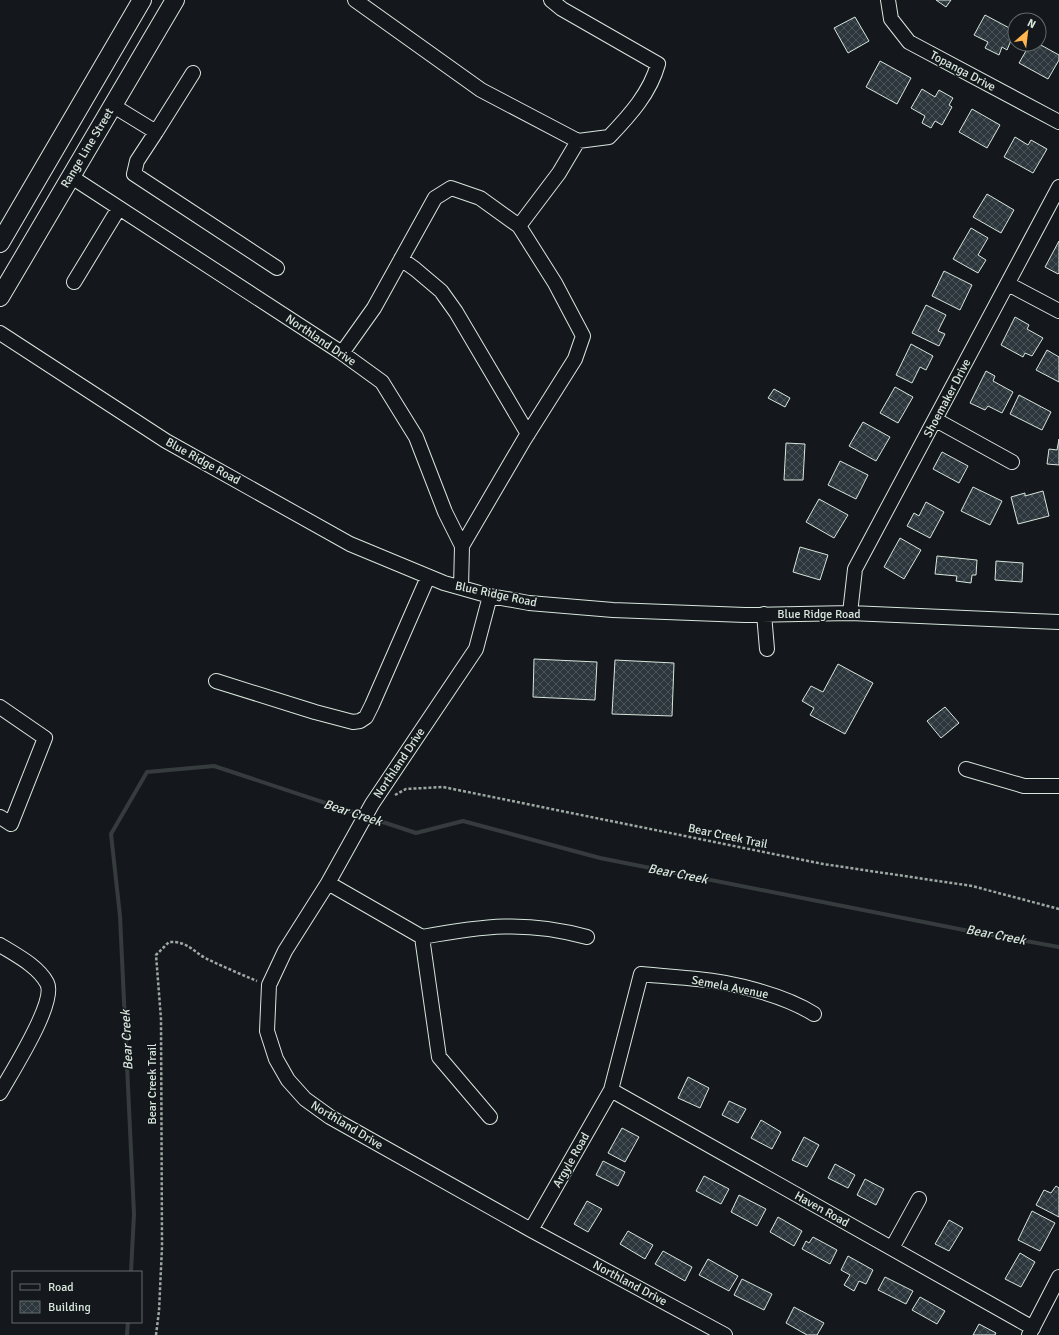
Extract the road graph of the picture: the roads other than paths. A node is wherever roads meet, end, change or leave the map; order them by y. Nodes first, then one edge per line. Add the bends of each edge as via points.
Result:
1 (142, 0) edge
2 (175, 0) edge
3 (355, 0) edge
4 (551, 0) edge
5 (888, 0) edge
6 (193, 73) dead end
7 (112, 105) junction
8 (1059, 122) edge
9 (156, 132) junction
10 (578, 141) junction
11 (70, 176) junction
12 (1059, 187) edge
13 (119, 208) junction
14 (519, 226) junction
15 (0, 243) edge
16 (401, 259) junction
17 (277, 268) dead end
18 (74, 282) dead end
19 (1008, 284) junction
20 (0, 297) edge
21 (1059, 311) edge
22 (0, 333) edge
23 (342, 353) junction
24 (936, 420) junction
25 (528, 434) junction
26 (1012, 462) dead end
27 (462, 546) junction
28 (428, 577) junction
29 (462, 588) junction
30 (490, 596) junction
31 (764, 614) junction
32 (850, 614) junction
33 (1059, 622) edge
34 (768, 650) dead end
35 (216, 681) dead end
36 (0, 707) edge
37 (966, 769) dead end
38 (1059, 786) edge
39 (0, 817) edge
40 (328, 883) junction
41 (422, 937) junction
42 (587, 937) dead end
43 (0, 945) edge
44 (641, 974) joint
45 (814, 1014) dead end
46 (611, 1090) junction
47 (0, 1093) edge
48 (490, 1117) dead end
49 (919, 1199) dead end
50 (531, 1230) junction
51 (892, 1248) junction
52 (1059, 1277) edge
53 (1031, 1332) edge
54 (725, 1335) edge

1 - 15 main road
2 - 7 main road, Range Line Street
3 - 10 street via 481,90
4 - 10 street via 562,9 658,64 654,79 634,111 609,137
5 - 8 street, Topanga Drive via 891,19 909,42
6 - 9 street
7 - 9 street
7 - 11 main road, Range Line Street
9 - 17 street via 136,162 134,174
10 - 14 street via 559,173
11 - 13 street, Northland Drive
11 - 20 main road, Range Line Street
12 - 19 street, Shoemaker Drive
13 - 18 street
13 - 23 street, Northland Drive
14 - 16 street via 480,198 451,188 435,198
14 - 25 street via 555,283 583,336 575,359
16 - 23 street via 374,308
16 - 25 street via 445,296
19 - 21 street
19 - 24 street, Shoemaker Drive
22 - 28 street, Blue Ridge Road via 172,444 350,544
23 - 27 street, Northland Drive via 382,382 416,436 445,512
24 - 26 street
24 - 32 street, Shoemaker Drive via 856,570
25 - 27 street
27 - 29 street, Northland Drive
28 - 29 street, Blue Ridge Road
28 - 35 street via 372,705 366,717 360,721 353,722 315,712
29 - 30 street, Blue Ridge Road
30 - 31 street, Blue Ridge Road via 528,603 614,610
30 - 40 street, Northland Drive via 476,649 372,804
31 - 32 street, Blue Ridge Road
31 - 34 street
32 - 33 street, Blue Ridge Road
36 - 39 street via 45,738 11,824
37 - 38 street via 1024,786
40 - 41 street
40 - 50 street, Northland Drive via 285,951 269,985 267,1031 276,1059 288,1080 305,1099 330,1117
41 - 42 street via 457,930 507,925 542,927
41 - 48 street via 439,1057
43 - 47 street via 42,975 49,991 38,1025
44 - 45 street, Semela Avenue via 698,978 747,989 798,1004
44 - 46 street, Argyle Road
46 - 50 street, Argyle Road
46 - 51 street, Haven Road
49 - 51 street
50 - 54 street, Northland Drive
51 - 53 street, Haven Road
52 - 53 street

